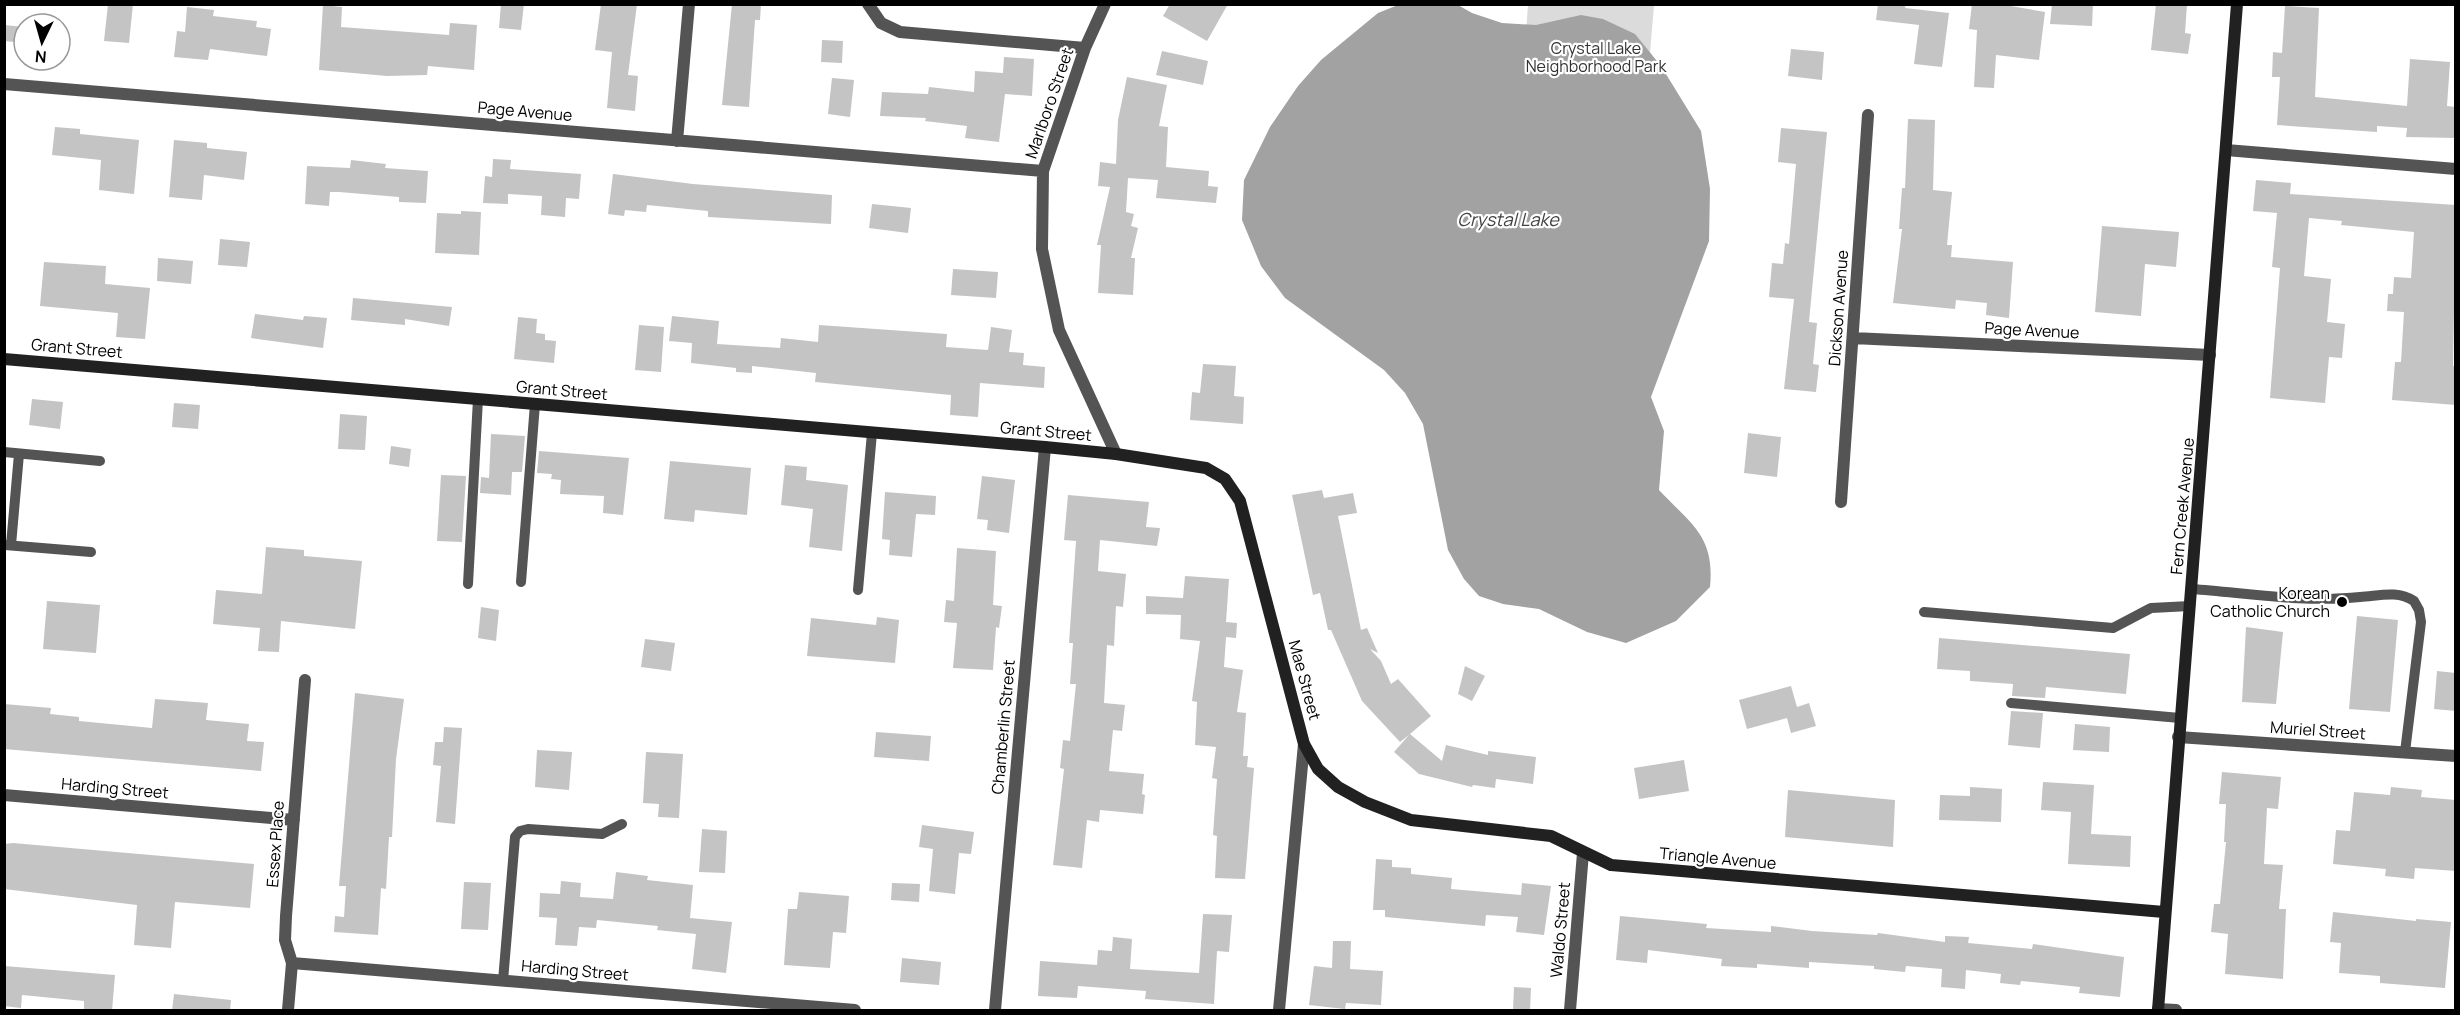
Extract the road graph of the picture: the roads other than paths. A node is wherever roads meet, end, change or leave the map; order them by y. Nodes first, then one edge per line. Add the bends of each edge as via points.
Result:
1 (689, 4) edge
2 (868, 4) edge
3 (1105, 4) edge
4 (2237, 4) edge
5 (1085, 48) junction
6 (4, 84) edge
7 (1868, 115) dead end
8 (677, 141) junction
9 (2226, 150) junction
10 (2456, 169) edge
11 (1043, 171) junction
12 (1853, 338) junction
13 (2210, 355) junction
14 (4, 359) edge
15 (478, 399) junction
16 (535, 404) junction
17 (872, 433) junction
18 (1045, 447) junction
19 (4, 452) edge
20 (19, 454) junction
21 (1116, 454) junction
22 (100, 461) dead end
23 (1841, 502) dead end
24 (8, 545) edge
25 (92, 552) dead end
26 (522, 582) dead end
27 (468, 585) dead end
28 (2192, 589) junction
29 (858, 590) dead end
30 (2190, 606) junction
31 (1924, 612) dead end
32 (305, 680) dead end
33 (2011, 704) dead end
34 (2180, 718) junction
35 (2178, 737) junction
36 (1304, 744) junction
37 (2404, 752) junction
38 (2456, 756) edge
39 (4, 795) edge
40 (294, 820) junction
41 (622, 824) dead end
42 (1583, 853) junction
43 (2164, 912) junction
44 (292, 963) junction
45 (503, 981) junction
46 (700, 1004) edge
47 (2158, 1010) edge
48 (288, 1011) edge
49 (855, 1011) edge
50 (995, 1011) edge
51 (1279, 1011) edge
52 (1570, 1011) edge
53 (2176, 1011) edge

1 - 8 street
2 - 5 street via 881,23 900,32
3 - 5 street, Marlboro Street
4 - 9 street, Fern Creek Avenue
5 - 11 street, Marlboro Street
6 - 8 street, Page Avenue
7 - 12 street, Dickson Avenue
8 - 11 street, Page Avenue
9 - 10 street
9 - 13 street, Fern Creek Avenue
11 - 21 street, Marlboro Street via 1042,249 1059,330
12 - 13 street, Page Avenue
12 - 23 street, Dickson Avenue
13 - 28 street, Fern Creek Avenue
14 - 15 street, Grant Street
15 - 16 street, Grant Street
15 - 27 lane
16 - 17 street, Grant Street
16 - 26 lane
17 - 18 street, Grant Street
17 - 29 lane
18 - 21 street, Grant Street
18 - 50 street, Chamberlin Street
19 - 20 lane
20 - 22 lane
20 - 24 lane
21 - 36 street, Mae Street via 1206,468 1225,479 1240,501
24 - 25 lane
28 - 30 street, Fern Creek Avenue
28 - 37 lane via 2335,599 2392,594 2414,602 2421,622
30 - 31 lane via 2151,608 2114,628
30 - 34 street, Fern Creek Avenue
32 - 40 street, Essex Place
33 - 34 lane
34 - 35 street, Fern Creek Avenue
35 - 37 street, Muriel Street
35 - 43 street, Fern Creek Avenue
36 - 42 street, Triangle Avenue via 1318,769 1338,787 1411,820 1551,836
36 - 51 street, Mae Street
37 - 38 street, Muriel Street
39 - 40 street, Harding Street
40 - 44 street, Essex Place via 285,940
41 - 45 lane via 602,834 528,829 515,837
42 - 43 street, Triangle Avenue via 1611,865
42 - 52 street, Waldo Street
43 - 47 street, Fern Creek Avenue
44 - 45 street, Harding Street
44 - 48 street, Essex Place
45 - 46 street, Harding Street
46 - 49 street, Harding Street
47 - 53 street

